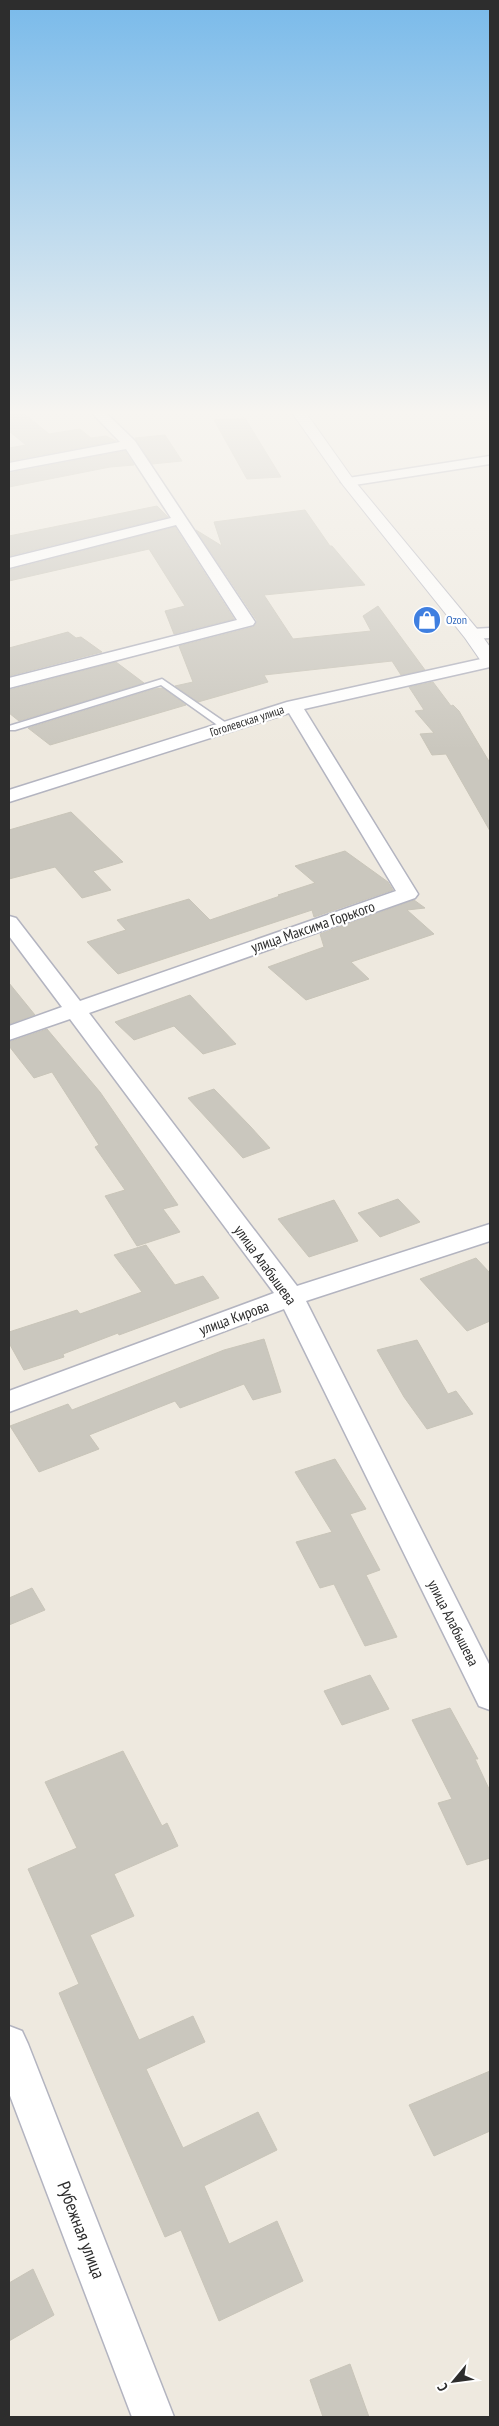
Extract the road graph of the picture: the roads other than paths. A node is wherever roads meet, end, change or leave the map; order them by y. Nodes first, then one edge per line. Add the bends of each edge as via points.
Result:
1 (167, 523) edge
2 (182, 523) edge
3 (382, 523) edge
4 (9, 562) edge
5 (490, 633) edge
6 (472, 634) junction
7 (490, 661) edge
8 (9, 683) edge
9 (293, 706) junction
10 (226, 727) junction
11 (12, 728) dead end
12 (9, 796) edge
13 (9, 922) edge
14 (74, 1011) junction
15 (9, 1033) edge
16 (490, 1232) edge
17 (291, 1297) junction
18 (9, 1402) edge
19 (490, 1697) edge
20 (9, 2044) edge
21 (153, 2417) edge

1 - 4 street
2 - 8 street via 247,622
3 - 6 street
5 - 6 street
6 - 7 street
7 - 9 street, Гоголевская улица
9 - 10 street, Гоголевская улица
9 - 14 street, улица Максима Горького via 408,894
10 - 11 lane via 162,682
10 - 12 street, Гоголевская улица
13 - 14 street, улица Алабышева
14 - 15 street, улица Максима Горького
14 - 17 street, улица Алабышева
16 - 17 street, улица Кирова
17 - 18 street, улица Кирова
17 - 19 street, улица Алабышева
20 - 21 street, Рубежная улица

